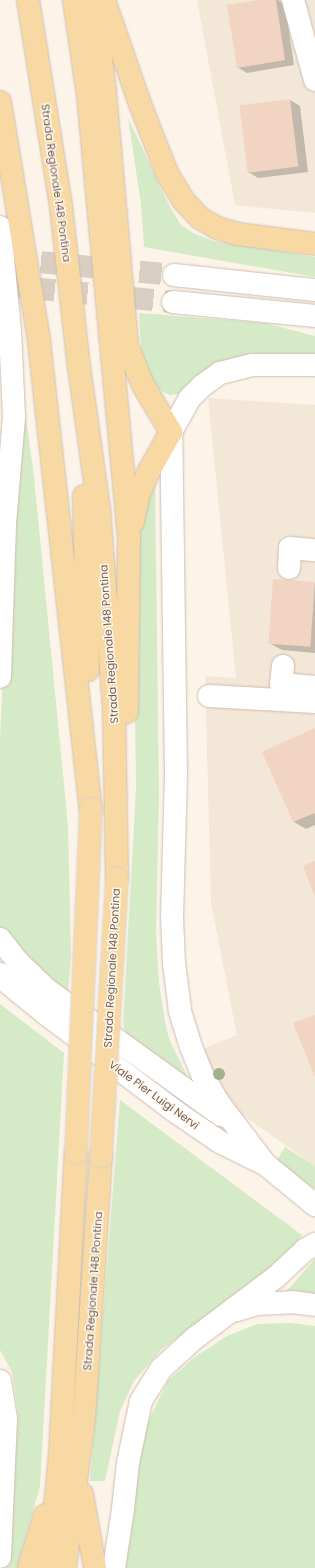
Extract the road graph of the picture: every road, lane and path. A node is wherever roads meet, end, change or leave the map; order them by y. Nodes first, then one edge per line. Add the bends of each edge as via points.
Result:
1 (28, 0) edge
2 (74, 0) edge
3 (94, 0) edge
4 (104, 0) edge
5 (292, 0) edge
6 (315, 80) edge
7 (0, 102) edge
8 (1, 233) edge
9 (315, 244) edge
10 (0, 274) edge
11 (174, 275) tunnel mouth
12 (315, 290) edge
13 (173, 302) tunnel mouth
14 (315, 316) edge
15 (315, 366) edge
16 (79, 367) junction
17 (171, 432) junction
18 (129, 538) junction
19 (315, 550) edge
20 (289, 568) dead end
21 (283, 666) dead end
22 (0, 677) edge
23 (315, 686) edge
24 (209, 696) dead end
25 (315, 702) edge
26 (91, 809) junction
27 (117, 878) junction
28 (0, 939) edge
29 (0, 974) edge
30 (240, 1129) junction
31 (265, 1164) junction
32 (315, 1205) edge
33 (315, 1244) edge
34 (315, 1305) edge
35 (228, 1313) junction
36 (0, 1381) edge
37 (60, 1456) junction
38 (78, 1475) junction
39 (0, 1556) edge
40 (28, 1568) edge
41 (49, 1568) edge
42 (65, 1568) edge
43 (95, 1568) edge
44 (114, 1568) edge

1 - 16 main road, Strada Regionale 148 Pontina via 61,207
2 - 18 main road via 88,96
3 - 17 main road via 105,92 127,346 143,385
4 - 9 main road via 140,104 168,173 184,201 200,218 218,228 238,234
5 - 6 street
7 - 26 main road via 38,340
8 - 10 street
8 - 22 street via 10,331 14,417 5,524
11 - 12 street
13 - 14 street
15 - 17 street via 253,365 220,372 190,398
16 - 26 main road, Strada Regionale 148 Pontina
16 - 27 main road, Strada Regionale 148 Pontina via 99,509 114,707
17 - 18 main road via 139,493
17 - 30 street via 176,774 172,917 174,964 180,1010 191,1047 202,1074 218,1102
18 - 27 main road via 127,780
19 - 20 street via 290,548
21 - 23 street via 281,684
24 - 25 street
26 - 37 main road, Strada Regionale 148 Pontina, bridge
27 - 38 main road, Strada Regionale 148 Pontina, bridge via 84,1418
28 - 30 street via 46,989
29 - 31 street, Viale Pier Luigi Nervi via 46,1014 176,1112 220,1142
30 - 31 street
31 - 32 street, Viale Pier Luigi Nervi
33 - 35 street
34 - 35 street via 292,1302 257,1304
35 - 44 street via 161,1369 141,1401 128,1463
36 - 39 street via 6,1418
37 - 40 main road
37 - 41 main road, Strada Regionale 148 Pontina
38 - 42 main road, Strada Regionale 148 Pontina
38 - 43 main road

